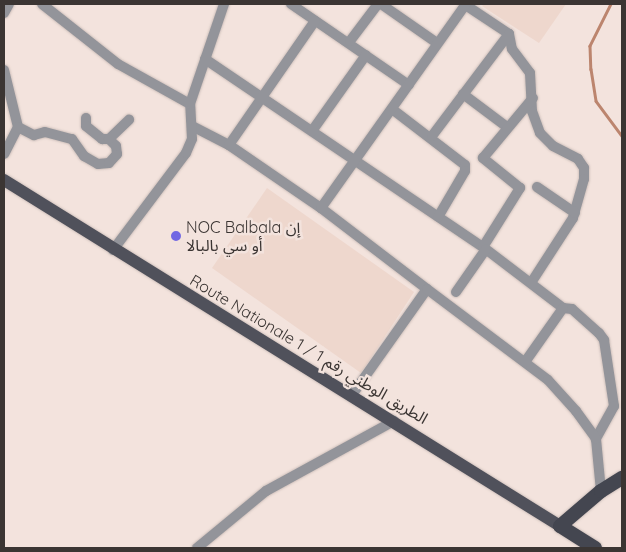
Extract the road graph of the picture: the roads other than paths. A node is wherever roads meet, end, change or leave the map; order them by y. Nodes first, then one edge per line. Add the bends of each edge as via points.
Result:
1 (10, 4) edge
2 (42, 4) edge
3 (224, 4) edge
4 (292, 4) edge
5 (379, 4) edge
6 (465, 4) edge
7 (4, 13) edge
8 (315, 21) junction
9 (509, 34) junction
10 (350, 41) junction
11 (438, 43) junction
12 (366, 55) junction
13 (206, 59) junction
14 (4, 70) edge
15 (408, 85) junction
16 (463, 94) junction
17 (263, 97) junction
18 (533, 98) junction
19 (190, 104) junction
20 (392, 109) junction
21 (86, 118) dead end
22 (130, 120) dead end
23 (192, 126) junction
24 (18, 127) junction
25 (508, 127) junction
26 (312, 131) junction
27 (432, 136) junction
28 (109, 139) junction
29 (229, 145) junction
30 (4, 154) edge
31 (355, 161) junction
32 (4, 180) edge
33 (537, 187) dead end
34 (321, 208) junction
35 (575, 214) junction
36 (438, 217) junction
37 (484, 248) junction
38 (113, 250) junction
39 (531, 283) junction
40 (427, 289) junction
41 (456, 292) dead end
42 (563, 308) junction
43 (525, 362) junction
44 (352, 395) junction
45 (394, 422) junction
46 (596, 438) junction
47 (622, 478) edge
48 (601, 491) junction
49 (560, 526) junction
50 (196, 548) edge
51 (595, 548) edge

1 - 7 street
2 - 19 street via 118,64
3 - 13 street
4 - 8 street
5 - 10 street
5 - 11 street
6 - 9 street
6 - 11 street
8 - 10 street
8 - 17 street
9 - 16 street
9 - 18 street via 512,49 530,73
10 - 12 street
11 - 15 street
12 - 15 street
12 - 26 street
13 - 17 street
13 - 19 street
14 - 24 street
15 - 20 street
16 - 25 street
16 - 27 street
17 - 26 street
17 - 29 street
18 - 25 street
18 - 35 street via 532,111 540,133 553,146 578,159 584,168
19 - 23 street
20 - 27 street
20 - 31 street
21 - 28 street via 86,126 102,139
22 - 28 street
23 - 29 street
23 - 38 street via 192,139 186,153
24 - 28 street via 34,135 45,132 72,139 84,156 98,164 109,163 117,154 116,146
24 - 30 street
25 - 37 street via 483,158 520,188
26 - 31 street
27 - 36 street via 465,165
29 - 34 street
31 - 34 street
31 - 36 street
32 - 38 main road, Route Nationale 1 / الطريق الوطني رقم 1
33 - 35 street
34 - 40 street
35 - 39 street
36 - 37 street
37 - 39 street
37 - 41 street
38 - 44 main road, Route Nationale 1 / الطريق الوطني رقم 1
39 - 42 street
40 - 43 street
40 - 44 street
42 - 43 street
42 - 46 street via 572,309 604,340 614,406
43 - 46 street via 572,406
44 - 45 main road, Route Nationale 1 / الطريق الوطني رقم 1
45 - 49 main road, Route Nationale 1 / الطريق الوطني رقم 1
45 - 50 street via 266,492
46 - 48 street
47 - 48 highway
48 - 49 highway
49 - 51 highway, Route Nationale 1 / الطريق الوطني رقم 1

